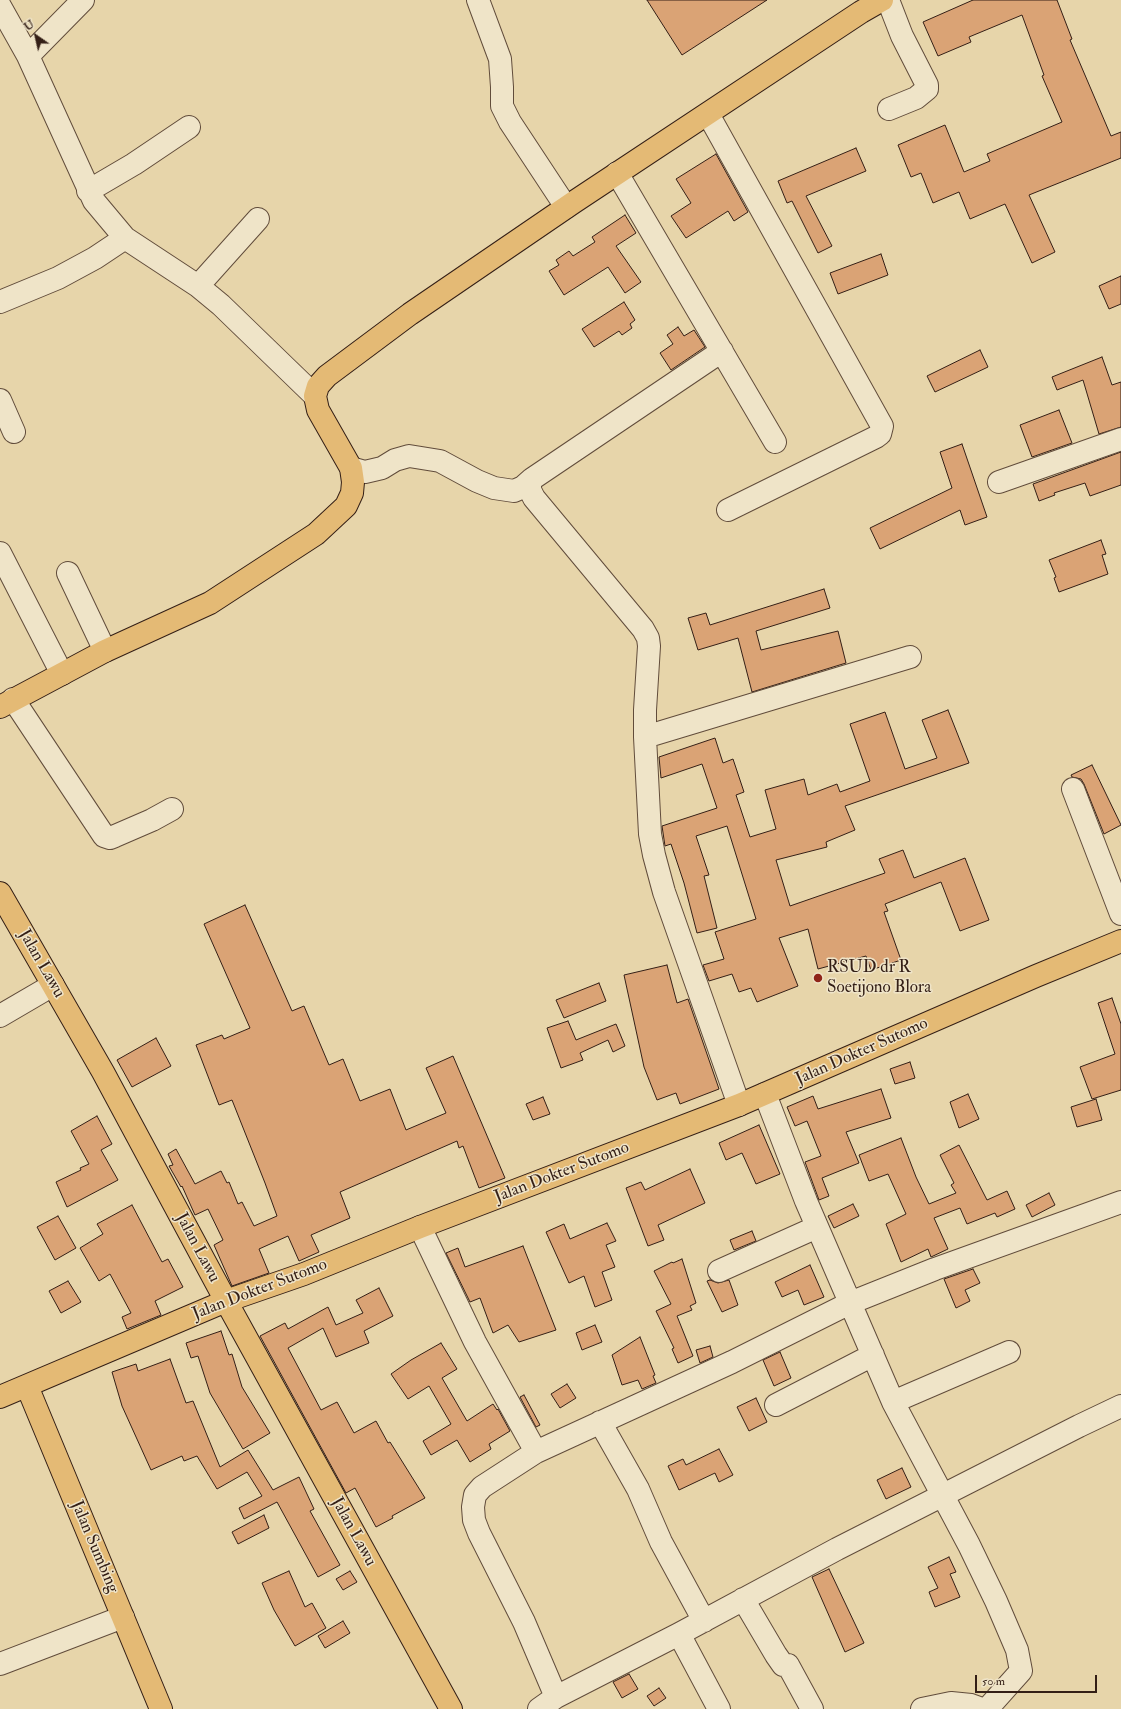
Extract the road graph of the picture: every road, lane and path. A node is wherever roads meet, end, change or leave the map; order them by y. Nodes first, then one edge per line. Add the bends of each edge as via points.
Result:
1 (82, 0) edge
2 (478, 0) edge
3 (882, 0) edge
4 (888, 0) edge
5 (0, 6) edge
6 (28, 56) junction
7 (889, 109) dead end
8 (708, 114) junction
9 (189, 127) dead end
10 (618, 173) junction
11 (88, 191) junction
12 (566, 207) junction
13 (258, 219) dead end
14 (125, 238) junction
15 (198, 286) junction
16 (0, 302) edge
17 (722, 351) junction
18 (315, 396) junction
19 (0, 400) edge
20 (14, 432) dead end
21 (1121, 439) edge
22 (775, 442) dead end
23 (351, 468) junction
24 (532, 479) junction
25 (1000, 482) dead end
26 (728, 510) dead end
27 (0, 553) edge
28 (68, 573) dead end
29 (105, 651) junction
30 (910, 657) dead end
31 (62, 674) junction
32 (6, 703) edge
33 (645, 737) junction
34 (1073, 789) dead end
35 (172, 809) dead end
36 (0, 893) edge
37 (1121, 914) edge
38 (1121, 942) edge
39 (53, 985) junction
40 (0, 1016) edge
41 (765, 1094) junction
42 (739, 1105) junction
43 (1121, 1202) edge
44 (420, 1227) junction
45 (817, 1227) junction
46 (720, 1270) dead end
47 (226, 1301) junction
48 (850, 1302) junction
49 (1009, 1352) dead end
50 (873, 1355) junction
51 (27, 1386) junction
52 (0, 1397) edge
53 (893, 1402) junction
54 (776, 1405) dead end
55 (1121, 1406) edge
56 (600, 1422) junction
57 (536, 1452) junction
58 (943, 1496) junction
59 (743, 1599) junction
60 (123, 1617) junction
61 (704, 1621) junction
62 (679, 1634) junction
63 (0, 1664) edge
64 (547, 1703) edge
65 (161, 1709) edge
66 (451, 1709) edge
67 (718, 1709) edge
68 (812, 1709) edge
69 (922, 1709) edge
70 (982, 1709) edge
71 (987, 1709) edge

1 - 6 street
2 - 12 street via 500,59 502,106
3 - 8 main road
4 - 7 street via 902,36 927,85 927,89 916,98
5 - 6 street
6 - 11 street
8 - 10 main road
8 - 26 street via 882,426 880,434 876,437
9 - 11 street
10 - 12 main road
10 - 17 street
11 - 14 street
12 - 18 main road via 410,314 327,376 318,386
13 - 15 street
14 - 15 street
14 - 16 street via 58,278
15 - 18 street
17 - 22 street
17 - 24 street
18 - 23 main road via 323,420
19 - 20 street
21 - 25 street
23 - 24 street via 365,472 382,468 395,460 409,456 440,461 494,488 514,491
23 - 29 main road via 352,493 346,506 316,534 210,604
24 - 33 street via 530,490 534,498 648,638
27 - 31 street
28 - 29 street
29 - 31 main road
30 - 33 street
31 - 32 main road
32 - 35 street via 104,836 115,836
33 - 42 street via 650,834 664,892
34 - 37 street
36 - 39 main road, Jalan Lawu
38 - 41 main road, Jalan Dokter Sutomo via 888,1039
39 - 40 street
39 - 47 main road, Jalan Lawu via 103,1072
41 - 42 main road, Jalan Dokter Sutomo
41 - 45 street
42 - 44 main road, Jalan Dokter Sutomo
43 - 48 street
44 - 47 main road, Jalan Dokter Sutomo via 304,1274
44 - 57 street via 475,1342
45 - 46 street
45 - 48 street
47 - 51 main road, Jalan Dokter Sutomo
47 - 66 main road, Jalan Lawu
48 - 50 street
48 - 56 street via 732,1362
49 - 53 street
50 - 53 street
50 - 54 street
51 - 52 main road, Jalan Dokter Sutomo
51 - 60 main road, Jalan Sumbing
53 - 58 street
55 - 58 street
56 - 57 street
56 - 61 street via 638,1489 661,1542
57 - 64 street via 482,1487 475,1496 473,1507 479,1533 524,1622
58 - 59 street
58 - 71 street via 996,1601 1020,1661 1021,1671
59 - 61 street
59 - 68 street via 778,1658 783,1665 788,1665
60 - 63 street
60 - 65 main road, Jalan Sumbing
61 - 62 street
62 - 64 street
62 - 67 street
69 - 70 street via 951,1703

